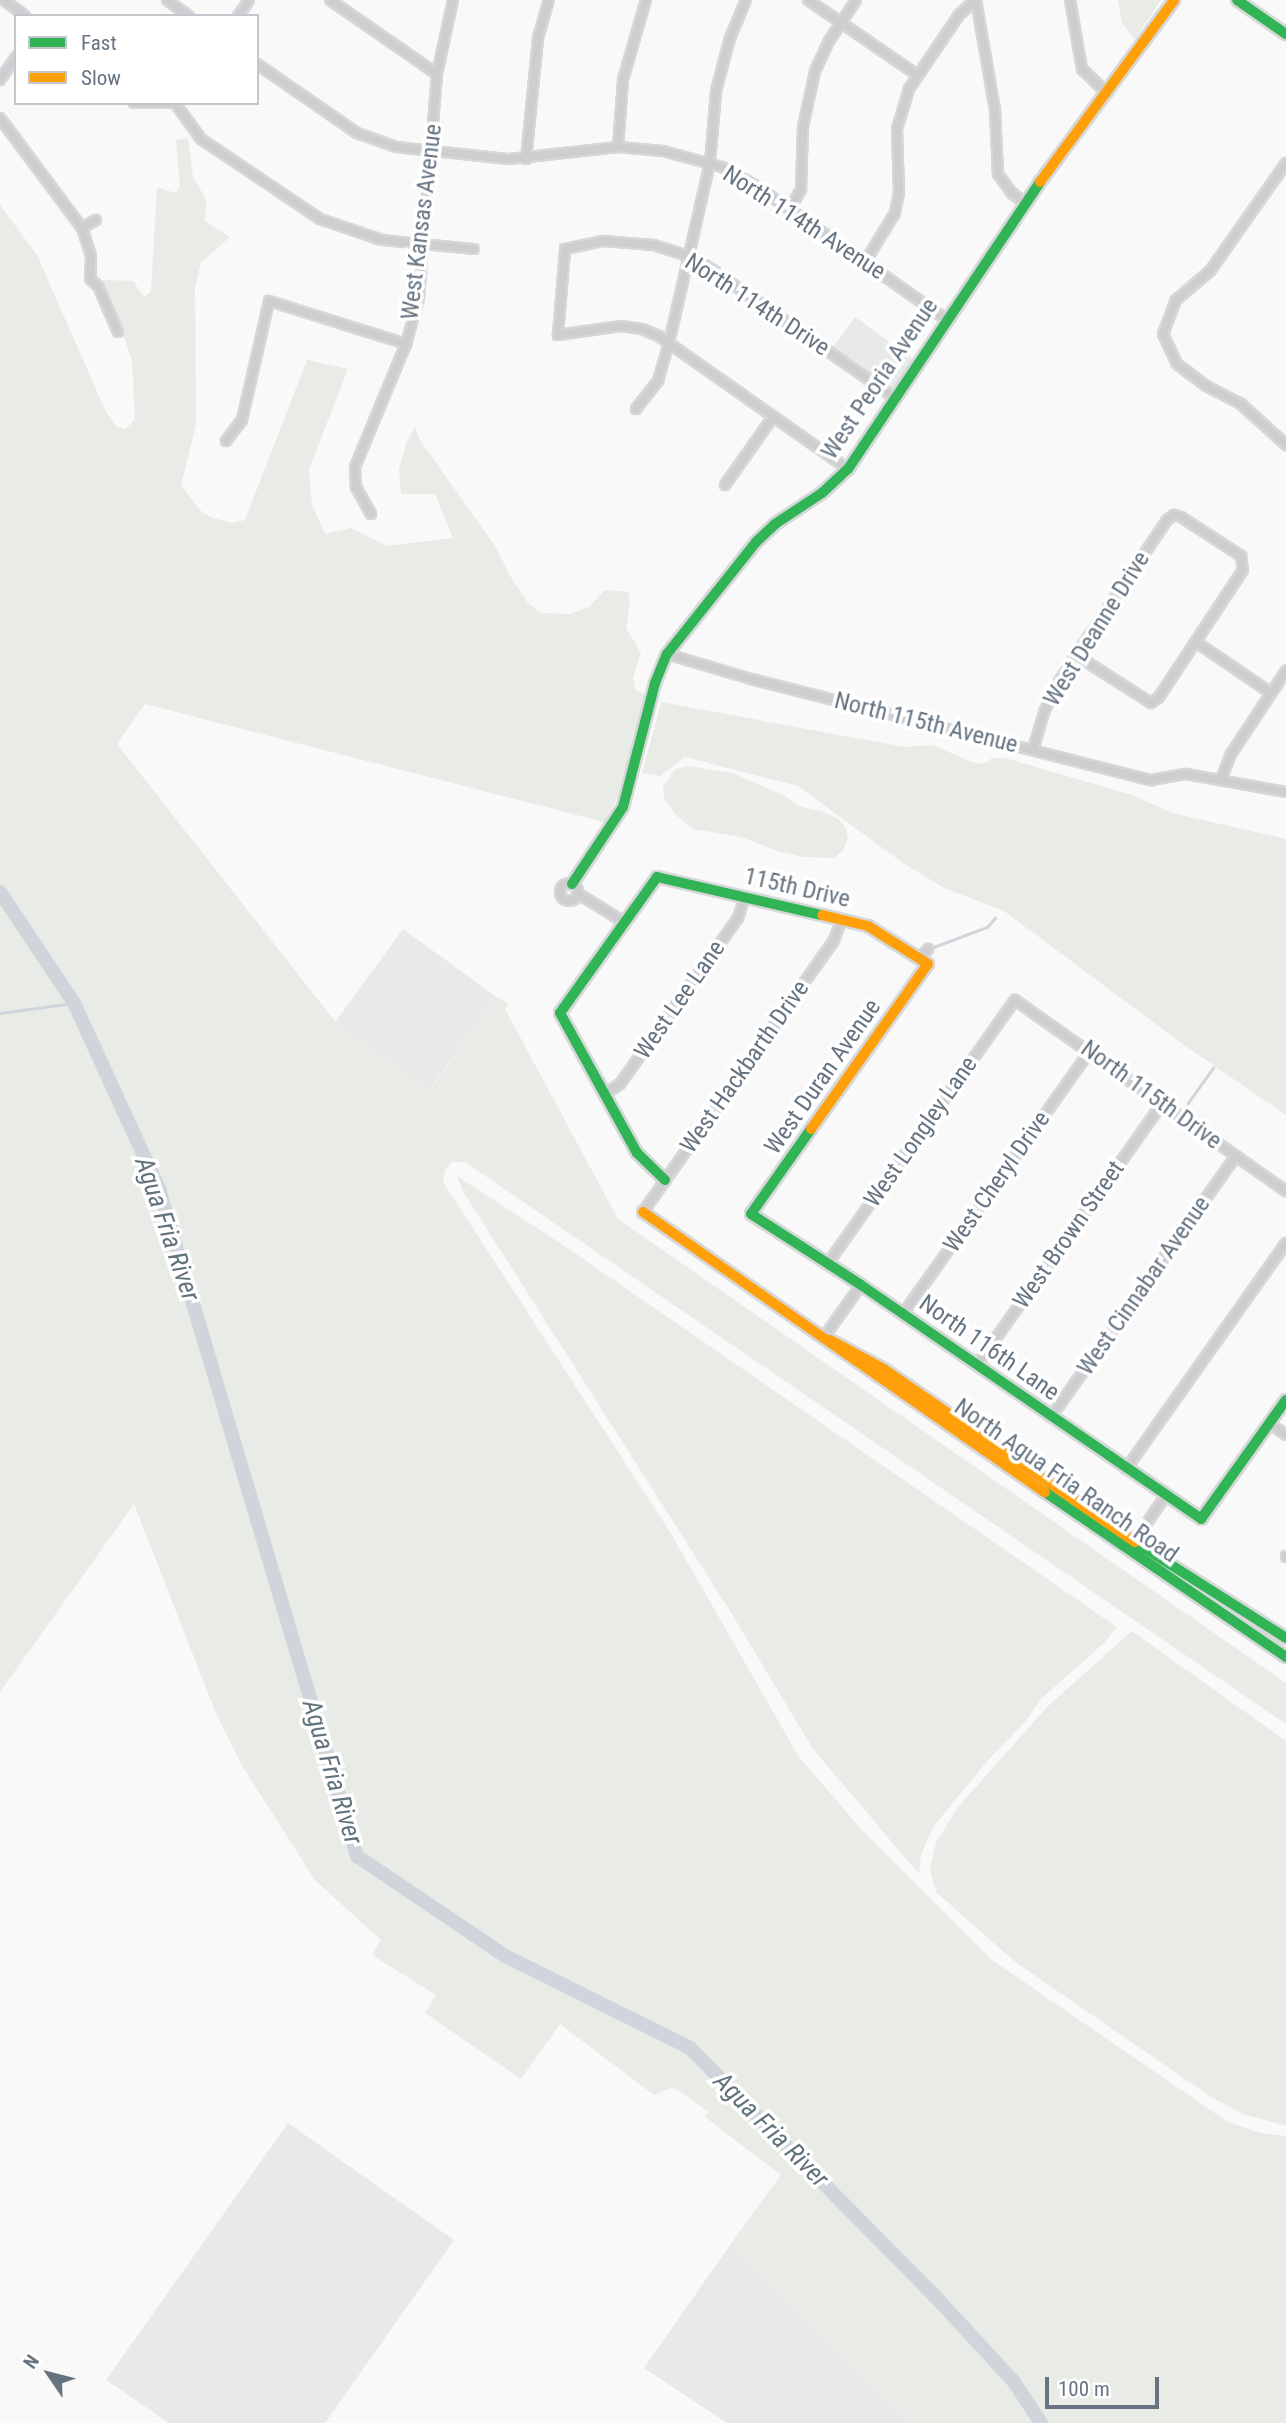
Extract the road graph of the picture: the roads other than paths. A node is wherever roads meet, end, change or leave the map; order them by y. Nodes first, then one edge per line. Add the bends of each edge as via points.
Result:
1 (4, 0) edge
2 (167, 0) edge
3 (330, 0) edge
4 (453, 0) edge
5 (549, 0) edge
6 (646, 0) edge
7 (746, 0) edge
8 (808, 0) edge
9 (856, 0) edge
10 (976, 0) edge
11 (1070, 0) edge
12 (1174, 0) edge
13 (1237, 0) edge
14 (22, 14) edge
15 (186, 14) edge
16 (841, 22) junction
17 (1286, 34) edge
18 (14, 60) edge
19 (259, 65) edge
20 (438, 74) junction
21 (917, 75) junction
22 (0, 80) edge
23 (1107, 93) junction
24 (176, 105) edge
25 (0, 118) edge
26 (618, 147) junction
27 (433, 151) junction
28 (526, 159) junction
29 (710, 163) junction
30 (1286, 163) edge
31 (1025, 203) junction
32 (790, 209) junction
33 (96, 220) dead end
34 (82, 228) junction
35 (423, 245) junction
36 (474, 249) dead end
37 (689, 256) junction
38 (865, 262) junction
39 (947, 320) junction
40 (118, 332) dead end
41 (669, 343) junction
42 (406, 344) junction
43 (895, 399) junction
44 (636, 409) dead end
45 (773, 417) junction
46 (226, 441) dead end
47 (1286, 445) edge
48 (848, 469) junction
49 (725, 485) dead end
50 (371, 514) dead end
51 (1196, 642) junction
52 (667, 654) junction
53 (1076, 655) junction
54 (1286, 671) edge
55 (1271, 692) junction
56 (1033, 749) junction
57 (1221, 779) junction
58 (1286, 792) edge
59 (575, 889) joint
60 (745, 897) junction
61 (842, 919) junction
62 (624, 922) junction
63 (928, 949) dead end
64 (924, 962) junction
65 (1015, 1000) joint
66 (1090, 1051) junction
67 (604, 1095) junction
68 (1161, 1105) junction
69 (1236, 1156) junction
70 (665, 1180) junction
71 (1286, 1191) edge
72 (643, 1212) joint
73 (751, 1214) joint
74 (1286, 1243) edge
75 (828, 1264) junction
76 (861, 1285) junction
77 (903, 1314) junction
78 (824, 1337) junction
79 (977, 1365) junction
80 (1286, 1400) edge
81 (1051, 1417) junction
82 (1269, 1423) junction
83 (1286, 1436) edge
84 (1126, 1469) junction
85 (1166, 1495) junction
86 (1132, 1546) junction
87 (1286, 1638) edge
88 (1286, 1657) edge

1 - 14 street
2 - 15 street
3 - 20 street
4 - 20 street, West Kansas Avenue
5 - 28 street via 538,37
6 - 26 street via 623,80
7 - 29 street via 716,91
8 - 16 street
9 - 16 street
10 - 21 street via 959,15
10 - 31 street via 995,110 996,169 1005,187
11 - 23 street via 1082,69
12 - 23 street, West Peoria Avenue
13 - 17 street
16 - 21 street
16 - 32 street via 821,55 808,91 802,189
18 - 22 street
19 - 27 street, North 114th Avenue via 357,133 396,147
20 - 27 street, West Kansas Avenue
21 - 38 street via 897,129 895,213
23 - 31 street, West Peoria Avenue
24 - 35 street via 201,139 305,212 365,236
25 - 34 street
26 - 28 street, North 114th Avenue
26 - 29 street, North 114th Avenue via 663,151
27 - 28 street, North 114th Avenue
27 - 35 street, West Kansas Avenue
29 - 32 street, North 114th Avenue via 747,180
29 - 37 street
30 - 47 street via 1210,271 1176,300 1163,334 1177,364 1241,404
31 - 39 street, West Peoria Avenue
32 - 38 street, North 114th Avenue
33 - 34 street
34 - 40 street via 91,256 90,279 98,286
35 - 36 street
35 - 42 street, West Kansas Avenue via 419,298
37 - 41 street
37 - 41 street, North 114th Drive via 654,245 603,241 565,249 558,335 621,326 642,329
37 - 43 street, North 114th Drive
38 - 39 street, North 114th Avenue
39 - 43 street, West Peoria Avenue
41 - 44 street via 658,381
41 - 45 street
42 - 46 street via 269,301 242,420
42 - 50 street, West Kansas Avenue via 355,467 356,487
43 - 48 street, West Peoria Avenue
45 - 48 street
45 - 49 street
48 - 52 street, West Peoria Avenue via 755,542
51 - 53 street via 1151,703
51 - 53 street, West Deanne Drive via 1245,562 1174,515
51 - 55 street
52 - 56 street, North 115th Avenue via 751,680
52 - 59 street, West Peoria Avenue via 655,683 623,807
53 - 56 street, West Deanne Drive via 1044,712
54 - 55 street
55 - 57 street via 1231,754
56 - 57 street, North 115th Avenue via 1152,779 1186,774
57 - 58 street, North 115th Avenue
59 - 62 street
60 - 61 street, 115th Drive
60 - 62 street, 115th Drive via 657,877
60 - 67 street, West Lee Lane via 738,918 652,1040 620,1084
61 - 64 street, 115th Drive via 878,930
61 - 70 street, West Hackbarth Drive via 834,940
62 - 67 street via 560,1013
63 - 64 street
64 - 73 street, West Duran Avenue
65 - 66 street, North 115th Drive
65 - 75 street, West Longley Lane
66 - 68 street, North 115th Drive
66 - 77 street, West Cheryl Drive
67 - 70 street via 637,1153
68 - 69 street, North 115th Drive
68 - 79 street, West Brown Street
69 - 71 street, North 115th Drive
69 - 81 street, West Cinnabar Avenue
70 - 72 street, West Hackbarth Drive
72 - 78 street, North Agua Fria Ranch Road
73 - 75 street, North 116th Lane
74 - 84 street
75 - 76 street, North 116th Lane
76 - 77 street, North 116th Lane
76 - 78 street
77 - 79 street, North 116th Lane
78 - 86 street, North Agua Fria Ranch Road via 884,1369
79 - 81 street, North 116th Lane
80 - 82 street
81 - 84 street, North 116th Lane
82 - 83 street
82 - 85 street, North 116th Lane via 1201,1519
84 - 85 street, North 116th Lane
85 - 86 street
86 - 87 street, North Agua Fria Ranch Road
86 - 88 street, North Agua Fria Ranch Road

